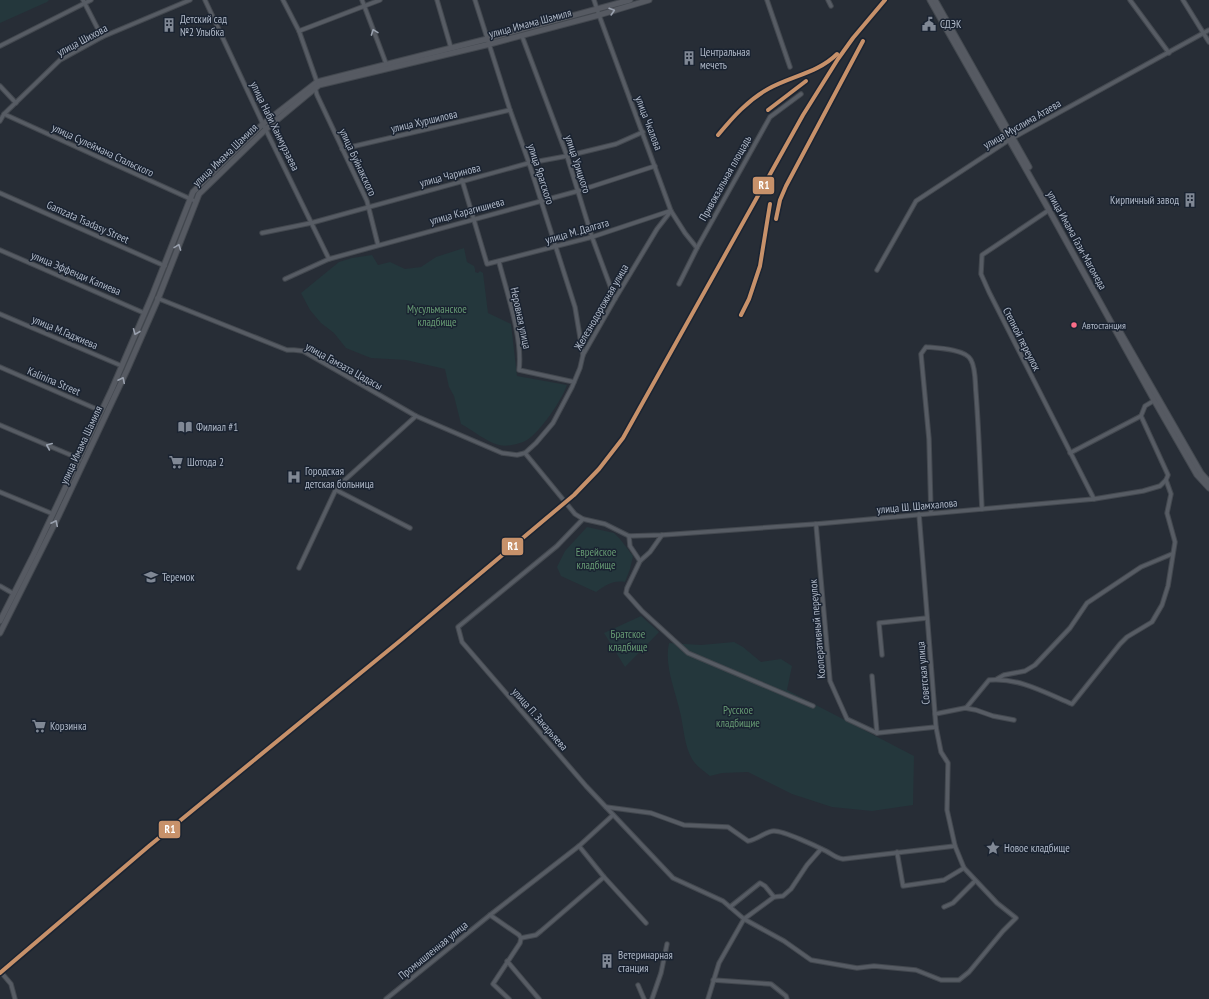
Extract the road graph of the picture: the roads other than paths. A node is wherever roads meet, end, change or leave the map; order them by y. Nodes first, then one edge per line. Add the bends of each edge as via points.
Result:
1 (91, 0) edge
2 (190, 0) edge
3 (205, 0) edge
4 (283, 0) edge
5 (362, 0) edge
6 (380, 0) edge
7 (437, 0) edge
8 (475, 0) edge
9 (594, 0) edge
10 (630, 0) edge
11 (649, 0) edge
12 (767, 0) edge
13 (828, 0) edge
14 (930, 0) edge
15 (934, 0) edge
16 (1130, 0) edge
17 (1182, 0) edge
18 (84, 2) edge
19 (365, 5) junction
20 (830, 6) dead end
21 (598, 9) junction
22 (599, 15) junction
23 (1209, 30) edge
24 (299, 31) junction
25 (1204, 33) junction
26 (522, 36) junction
27 (102, 37) junction
28 (489, 42) junction
29 (1209, 42) edge
30 (0, 46) edge
31 (451, 48) junction
32 (1169, 53) junction
33 (387, 67) junction
34 (790, 67) dead end
35 (317, 82) junction
36 (0, 86) edge
37 (315, 88) junction
38 (801, 94) dead end
39 (16, 102) junction
40 (510, 110) junction
41 (4, 114) junction
42 (0, 121) edge
43 (263, 124) junction
44 (266, 129) junction
45 (643, 132) junction
46 (1011, 139) junction
47 (342, 149) junction
48 (567, 156) junction
49 (529, 163) junction
50 (655, 166) junction
51 (462, 180) junction
52 (578, 191) junction
53 (0, 193) edge
54 (192, 200) junction
55 (541, 201) junction
56 (368, 206) junction
57 (1049, 210) junction
58 (671, 211) junction
59 (474, 218) junction
60 (311, 223) junction
61 (262, 233) dead end
62 (592, 237) junction
63 (378, 245) junction
64 (555, 246) junction
65 (697, 248) junction
66 (0, 250) edge
67 (329, 259) junction
68 (499, 262) junction
69 (170, 268) junction
70 (877, 270) dead end
71 (285, 279) dead end
72 (679, 284) dead end
73 (152, 296) junction
74 (158, 299) junction
75 (614, 299) junction
76 (144, 313) junction
77 (0, 314) edge
78 (583, 355) junction
79 (122, 366) junction
80 (0, 367) edge
81 (574, 382) junction
82 (1156, 400) junction
83 (101, 411) junction
84 (416, 416) junction
85 (1141, 416) junction
86 (0, 425) edge
87 (525, 453) junction
88 (1070, 453) junction
89 (82, 460) junction
90 (1166, 480) junction
91 (1209, 482) edge
92 (1209, 488) edge
93 (336, 490) junction
94 (0, 492) edge
95 (1094, 499) junction
96 (982, 509) junction
97 (52, 514) junction
98 (919, 514) junction
99 (931, 514) junction
100 (583, 519) junction
101 (816, 524) junction
102 (410, 528) dead end
103 (662, 535) junction
104 (629, 536) junction
105 (1172, 554) junction
106 (640, 561) junction
107 (299, 568) dead end
108 (0, 586) edge
109 (14, 594) junction
110 (927, 618) junction
111 (0, 621) edge
112 (0, 633) edge
113 (882, 655) dead end
114 (872, 676) dead end
115 (997, 679) junction
116 (813, 706) dead end
117 (966, 708) junction
118 (935, 714) junction
119 (1014, 720) dead end
120 (936, 727) junction
121 (877, 733) junction
122 (606, 807) junction
123 (613, 815) junction
124 (579, 846) junction
125 (955, 846) junction
126 (821, 849) junction
127 (897, 852) junction
128 (964, 868) junction
129 (604, 877) junction
130 (976, 881) junction
131 (774, 896) junction
132 (730, 907) junction
133 (944, 907) dead end
134 (490, 915) junction
135 (744, 918) junction
136 (646, 923) dead end
137 (521, 938) junction
138 (784, 941) joint
139 (667, 944) dead end
140 (507, 961) junction
141 (0, 971) edge
142 (714, 980) junction
143 (638, 985) dead end
144 (15, 999) edge
145 (386, 999) edge
146 (509, 999) edge
147 (539, 999) edge
148 (644, 999) edge
149 (652, 999) edge
150 (708, 999) edge
151 (787, 999) edge

1 - 18 street
2 - 27 street, улица Шихова
3 - 43 street, улица Наби Ханмурзаева
4 - 24 street
5 - 19 street
6 - 19 street
7 - 31 street
8 - 28 street, улица Ярагского
9 - 21 street, улица Чкалова
10 - 21 main road, улица Имама Шамиля
22 -> 11 main road, улица Имама Шамиля
12 - 34 street
13 - 20 street
14 - 46 main road, улица Имама Гази-Магомеда
15 - 46 main road
16 - 32 street
17 - 25 street
18 - 27 street
18 - 30 street
19 - 24 street
33 -> 19 street
21 - 22 street, улица Чкалова
21 - 28 main road, улица Имама Шамиля
22 - 26 main road, улица Имама Шамиля
22 - 45 street, улица Чкалова
23 - 25 street, улица Муслима Атаева
24 - 35 street
25 - 29 street
25 - 32 street, улица Муслима Атаева
26 - 28 main road, улица Имама Шамиля
26 - 48 street, улица Урицкого
27 - 39 street, улица Шихова via 60,60
28 - 31 main road, улица Имама Шамиля
28 - 33 main road, улица Имама Шамиля
28 - 40 street, улица Ярагского
31 - 33 main road, улица Имама Шамиля
32 - 46 street, улица Муслима Атаева
33 - 35 main road, улица Имама Шамиля
33 - 37 main road, улица Имама Шамиля
35 - 43 main road, улица Имама Шамиля
36 - 39 street
37 - 44 main road, улица Имама Шамиля
37 - 47 street, улица Буйнакского
38 - 65 street, Привокзальная площадь via 770,117
39 - 41 street, улица Шихова
40 - 47 street, улица Хуршилова
40 - 49 street, улица Ярагского
41 - 42 street, улица Шихова
41 - 54 street, улица Сулеймана Стальского
43 - 44 street, улица Наби Ханмурзаева
43 - 54 main road, улица Имама Шамиля via 193,192
44 - 54 main road, улица Имама Шамиля
44 - 60 street, улица Наби Ханмурзаева
45 - 48 street, улица Чаринова via 616,144
45 - 50 street, улица Чкалова
46 - 57 main road, улица Имама Гази-Магомеда
46 - 70 street, улица Муслима Атаева via 916,201
46 - 82 main road
47 - 56 street, улица Буйнакского
48 - 49 street, улица Чаринова
48 - 52 street, улица Урицкого
49 - 51 street, улица Чаринова
49 - 55 street, улица Ярагского
50 - 52 street, улица Карагишиева
50 - 58 street, улица Чкалова
51 - 56 street, улица Чаринова
51 - 59 street
52 - 55 street, улица Карагишиева
52 - 62 street, улица Урицкого
53 - 69 street, Gamzata Tsadasy Street
69 -> 54 main road, улица Имама Шамиля
54 - 73 main road, улица Имама Шамиля
55 - 59 street, улица Карагишиева
55 - 64 street, улица Ярагского
56 - 60 street, улица Чаринова
56 - 63 street, улица Буйнакского
57 - 82 main road, улица Имама Гази-Магомеда
57 - 88 street, Степной переулок via 982,255 981,274
58 - 62 street, улица М. Далгата
58 - 65 street, улица Чкалова
58 - 75 street, Железнодорожная улица
59 - 63 street, улица Карагишиева
59 - 68 street, улица М. Далгата via 487,264
60 - 61 street, улица Чаринова
60 - 67 street, улица Наби Ханмурзаева
62 - 64 street, улица М. Далгата
62 - 75 street, улица Урицкого
63 - 67 street, улица Карагишиева
64 - 68 street, улица М. Далгата
64 - 78 street, улица Ярагского via 575,307
65 - 72 street, Привокзальная площадь
66 - 76 street, улица Эффенди Капиева
67 - 71 street, улица Карагишиева
68 - 81 street, Неровная улица via 513,315 520,358 518,370
69 - 74 main road, улица Имама Шамиля
73 - 74 street, улица Гамзата Цадасы
73 - 76 main road, улица Имама Шамиля
74 - 84 street, улица Гамзата Цадасы via 287,350 303,351
89 -> 74 main road, улица Имама Шамиля via 127,370
75 - 78 street, Железнодорожная улица
76 -> 79 main road, улица Имама Шамиля
77 - 79 street, улица М.Гаджиева
78 - 81 street, Железнодорожная улица
79 - 83 main road, улица Имама Шамиля
80 - 83 street, Kalinina Street
81 - 87 street, Железнодорожная улица via 553,422
82 - 85 street via 1145,406
82 - 91 main road
82 - 92 main road, улица Имама Гази-Магомеда via 1197,475
83 - 89 main road, улица Имама Шамиля
84 - 87 street, улица Гамзата Цадасы via 502,453
84 - 93 street
85 - 88 street
85 - 90 street via 1168,475
89 -> 86 street
87 - 100 street, улица Ш. Шамхалова via 574,514
88 - 95 street, Степной переулок
89 - 97 main road, улица Имама Шамиля
112 -> 89 main road, улица Имама Шамиля
90 - 95 street, улица Ш. Шамхалова via 1160,486 1143,491
90 - 105 street via 1171,494 1167,513 1175,542
93 - 102 street
93 - 107 street
94 - 97 street
95 - 96 street, улица Ш. Шамхалова
96 - 99 street, улица Ш. Шамхалова
96 - 99 street via 979,429 972,360 960,352 926,348 921,354 929,439
97 - 109 main road, улица Имама Шамиля
98 - 99 street, улица Ш. Шамхалова
98 - 101 street, улица Ш. Шамхалова
98 - 110 street, Советская улица
100 - 104 street, улица Ш. Шамхалова via 605,524
100 - 122 street, улица П. Закарьяева via 557,546 458,627 462,642
101 - 103 street, улица Ш. Шамхалова
101 - 121 street, Кооперативный переулок via 830,681 847,720
103 - 104 street, улица Ш. Шамхалова
103 - 106 street
104 - 106 street via 630,546
105 - 115 street via 1141,567 1087,603 1070,628 1035,665 1025,671
105 - 115 street via 1168,586 1162,605 1152,622 1120,644 1072,704 1023,684
106 - 116 street via 626,588 626,593 679,647 701,660
108 - 109 street
109 - 111 main road, улица Имама Шамиля
110 - 113 street via 879,623
110 - 118 street, Советская улица
114 - 121 street
115 - 117 street via 989,680
117 - 118 street
117 - 119 street
118 - 120 street, Советская улица
120 - 121 street
120 - 125 street, Советская улица via 941,752 948,764 947,810
122 - 123 street, улица П. Закарьяева
122 - 126 street via 650,813 684,825 728,827 748,841 772,831
123 - 124 street, Промышленная улица
123 - 132 street, улица П. Закарьяева via 673,878 723,900
124 - 129 street
124 - 134 street, Промышленная улица
125 - 127 street
125 - 128 street, Советская улица
126 - 127 street via 835,858 843,859
126 - 131 street via 806,865 791,889 783,896
127 - 128 street via 903,886 944,880
128 - 130 street, Советская улица
129 - 136 street
129 - 137 street via 536,935
130 - 133 street
130 - 138 street, Советская улица via 1016,918 959,980 941,980 916,970 874,966 857,968 811,960
131 - 132 street via 760,883
131 - 135 street
132 - 135 street, улица П. Закарьяева
134 - 137 street
134 - 145 street, Промышленная улица
135 - 138 street, улица П. Закарьяева
135 - 142 street via 719,963
137 - 140 street
139 - 149 street
140 - 146 street via 493,984
140 - 147 street
141 - 144 street via 12,984
142 - 150 street
142 - 151 street via 771,984
143 - 148 street

